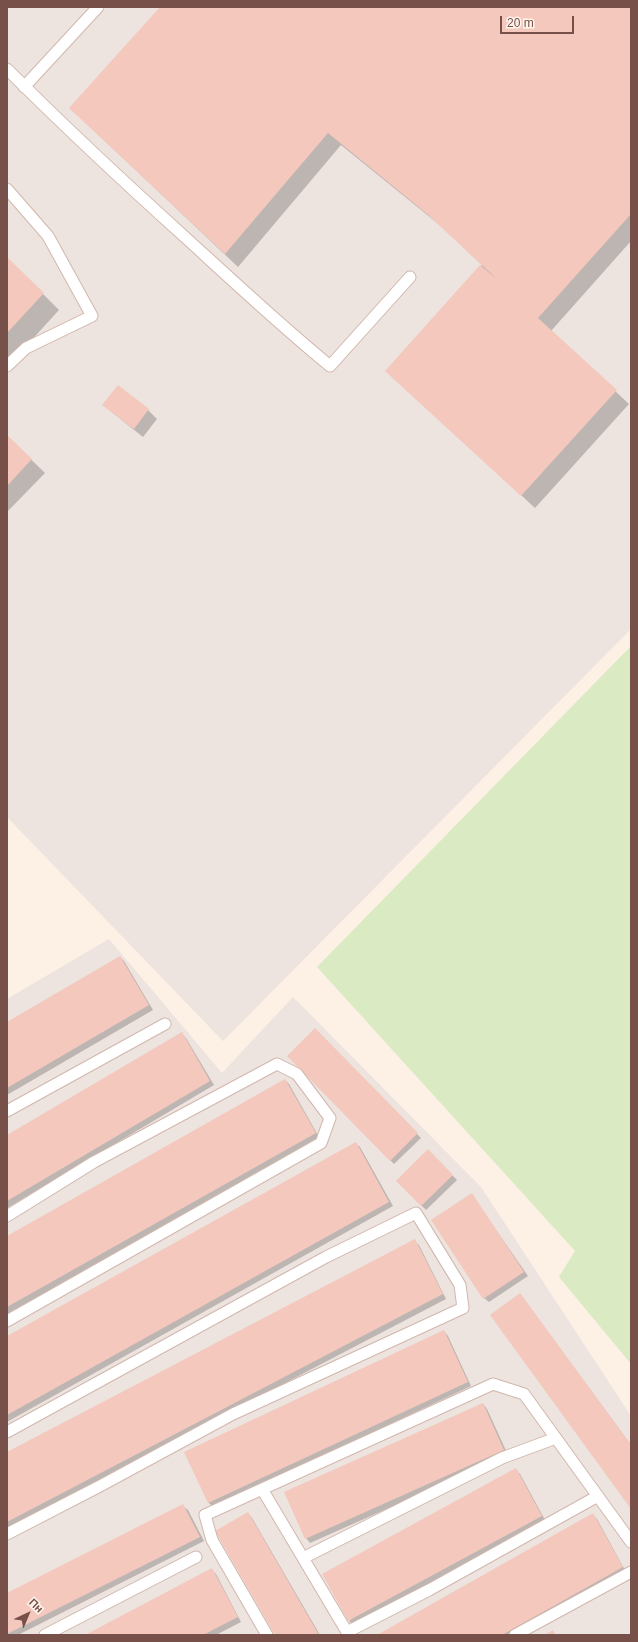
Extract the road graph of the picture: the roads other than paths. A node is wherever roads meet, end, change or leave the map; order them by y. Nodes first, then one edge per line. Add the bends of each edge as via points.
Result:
1 (98, 7) edge
2 (7, 70) edge
3 (24, 87) junction
4 (7, 189) edge
5 (410, 277) dead end
6 (7, 366) edge
7 (165, 1024) dead end
8 (7, 1111) edge
9 (7, 1216) edge
10 (7, 1321) edge
11 (7, 1432) edge
12 (556, 1438) junction
13 (262, 1489) junction
14 (598, 1496) junction
15 (7, 1534) edge
16 (631, 1542) edge
17 (196, 1557) dead end
18 (303, 1558) junction
19 (631, 1572) edge
20 (348, 1633) edge
21 (45, 1635) edge
22 (267, 1635) edge
23 (515, 1635) edge

1 - 3 lane
2 - 3 lane
3 - 5 lane via 291,334 330,366
4 - 6 lane via 48,236 92,316 26,348
7 - 8 lane
9 - 10 lane via 94,1162 277,1064 297,1074 330,1118 321,1143
11 - 15 lane via 326,1257 416,1213 460,1285 463,1308 233,1414
12 - 13 lane via 524,1394 493,1384
12 - 14 lane
12 - 18 lane via 502,1458
13 - 18 lane
13 - 22 lane via 205,1515 212,1540
14 - 16 lane
14 - 20 lane
17 - 21 lane
18 - 20 lane
19 - 23 lane

